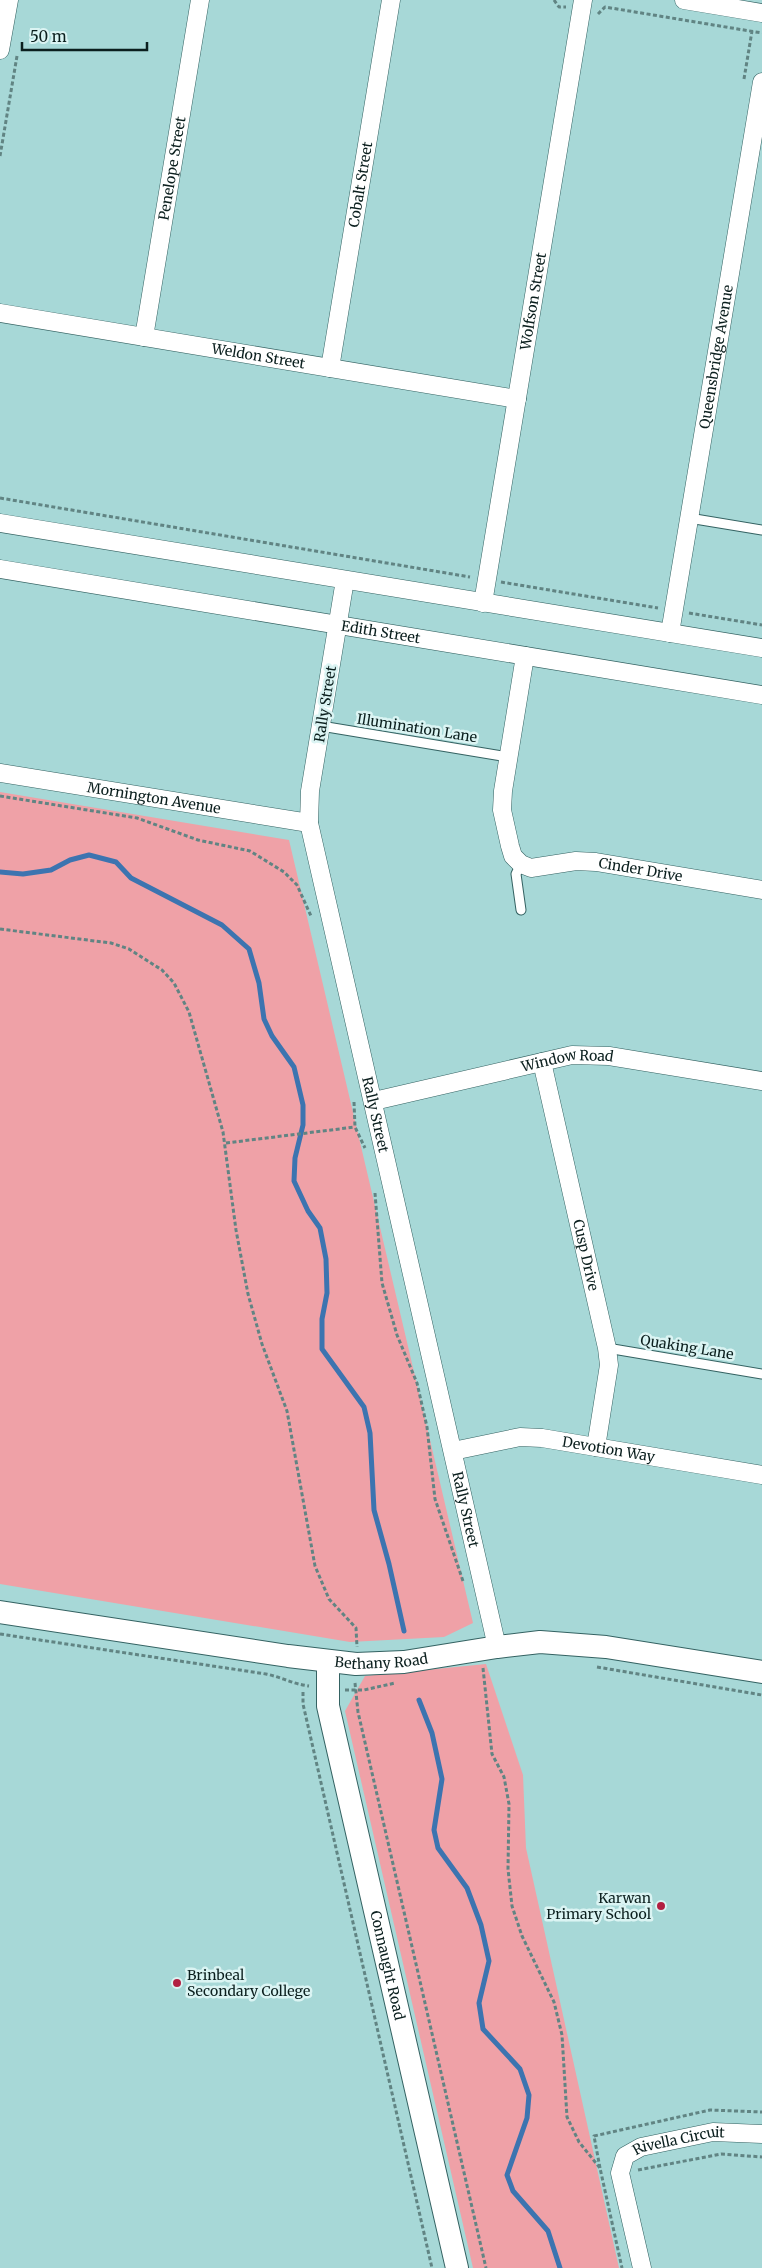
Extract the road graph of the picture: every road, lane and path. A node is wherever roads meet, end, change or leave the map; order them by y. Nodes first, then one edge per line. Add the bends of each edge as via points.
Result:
1 (8, 0) edge
2 (200, 0) edge
3 (391, 0) edge
4 (583, 0) edge
5 (684, 0) edge
6 (762, 13) edge
7 (597, 22) dead end
8 (762, 33) edge
9 (18, 49) dead end
10 (0, 50) edge
11 (762, 82) edge
12 (758, 134) edge
13 (0, 156) edge
14 (0, 313) edge
15 (144, 337) junction
16 (330, 368) junction
17 (517, 399) junction
18 (0, 498) edge
19 (689, 518) junction
20 (0, 523) edge
21 (762, 530) edge
22 (0, 569) edge
23 (506, 573) dead end
24 (345, 580) junction
25 (487, 580) junction
26 (505, 582) junction
27 (483, 603) junction
28 (674, 610) junction
29 (338, 625) junction
30 (762, 625) edge
31 (670, 633) junction
32 (762, 648) edge
33 (525, 656) junction
34 (762, 695) edge
35 (321, 726) junction
36 (508, 757) junction
37 (0, 773) edge
38 (0, 796) edge
39 (309, 824) junction
40 (521, 864) junction
41 (762, 890) edge
42 (521, 910) dead end
43 (313, 919) dead end
44 (0, 929) edge
45 (542, 1062) junction
46 (762, 1081) edge
47 (354, 1096) dead end
48 (374, 1101) junction
49 (355, 1127) junction
50 (226, 1143) junction
51 (366, 1152) dead end
52 (374, 1186) dead end
53 (608, 1348) junction
54 (762, 1374) edge
55 (596, 1447) junction
56 (454, 1451) junction
57 (762, 1475) edge
58 (464, 1586) dead end
59 (0, 1612) edge
60 (488, 1648) junction
61 (328, 1661) junction
62 (356, 1664) junction
63 (762, 1672) edge
64 (303, 1692) dead end
65 (762, 2134) edge
66 (432, 2268) edge
67 (457, 2268) edge
68 (486, 2268) edge
69 (622, 2268) edge
70 (642, 2268) edge

1 - 10 street
2 - 15 street, Penelope Street
3 - 16 street, Cobalt Street
4 - 17 street, Wolfson Street
5 - 6 street
7 - 8 path via 599,12 605,7
9 - 13 path
11 - 12 street, Queensbridge Avenue
12 - 19 street, Queensbridge Avenue
14 - 15 street, Weldon Street
15 - 16 street, Weldon Street
16 - 17 street, Weldon Street
17 - 25 street, Wolfson Street
18 - 25 path
19 - 21 lane
19 - 28 street, Queensbridge Avenue
20 - 24 street
22 - 29 street, Edith Street
23 - 26 path
24 - 27 street
24 - 29 street, Rally Street
25 - 26 path
25 - 27 street, Wolfson Street
26 - 28 path
27 - 31 street
28 - 30 path
28 - 31 street, Queensbridge Avenue
29 - 33 street, Edith Street
29 - 35 street, Rally Street
31 - 32 street
33 - 34 street, Edith Street
33 - 36 street
35 - 36 lane, Illumination Lane
35 - 39 street, Rally Street via 310,791
36 - 40 street via 502,810 513,856
37 - 39 street, Mornington Avenue
38 - 43 path via 137,818 198,840 250,850 276,866 297,885
39 - 48 street, Rally Street
40 - 41 street, Cinder Drive via 541,868 576,861 596,862
40 - 42 lane via 516,874
44 - 50 path via 111,943 129,949 162,970 174,983 189,1012
45 - 46 street, Window Road via 572,1055 609,1056
45 - 48 street, Window Road
45 - 53 street, Cusp Drive
47 - 49 path
48 - 56 street, Rally Street
49 - 50 path
49 - 51 path
50 - 62 path via 236,1230 248,1294 262,1344 287,1411 315,1566 330,1599 356,1628
52 - 58 path via 382,1283 397,1335 417,1384 427,1427 435,1499
53 - 54 lane, Quaking Lane
53 - 55 street, Cusp Drive via 609,1365
55 - 56 street, Devotion Way via 520,1437
55 - 57 street, Devotion Way
56 - 60 street, Rally Street
59 - 61 street, Bethany Road
60 - 62 street, Bethany Road via 404,1662
60 - 63 street, Bethany Road via 540,1642 572,1643
60 - 69 path via 488,1728 492,1754 504,1777 508,1797 508,1869 512,1906 554,2002 562,2035 567,2117 579,2142 600,2168
61 - 62 street, Bethany Road
61 - 67 street, Connaught Road via 328,1706
62 - 68 path via 358,1712
64 - 66 path via 303,1704
65 - 70 street, Rivella Circuit via 713,2132 641,2147 625,2156 620,2173

